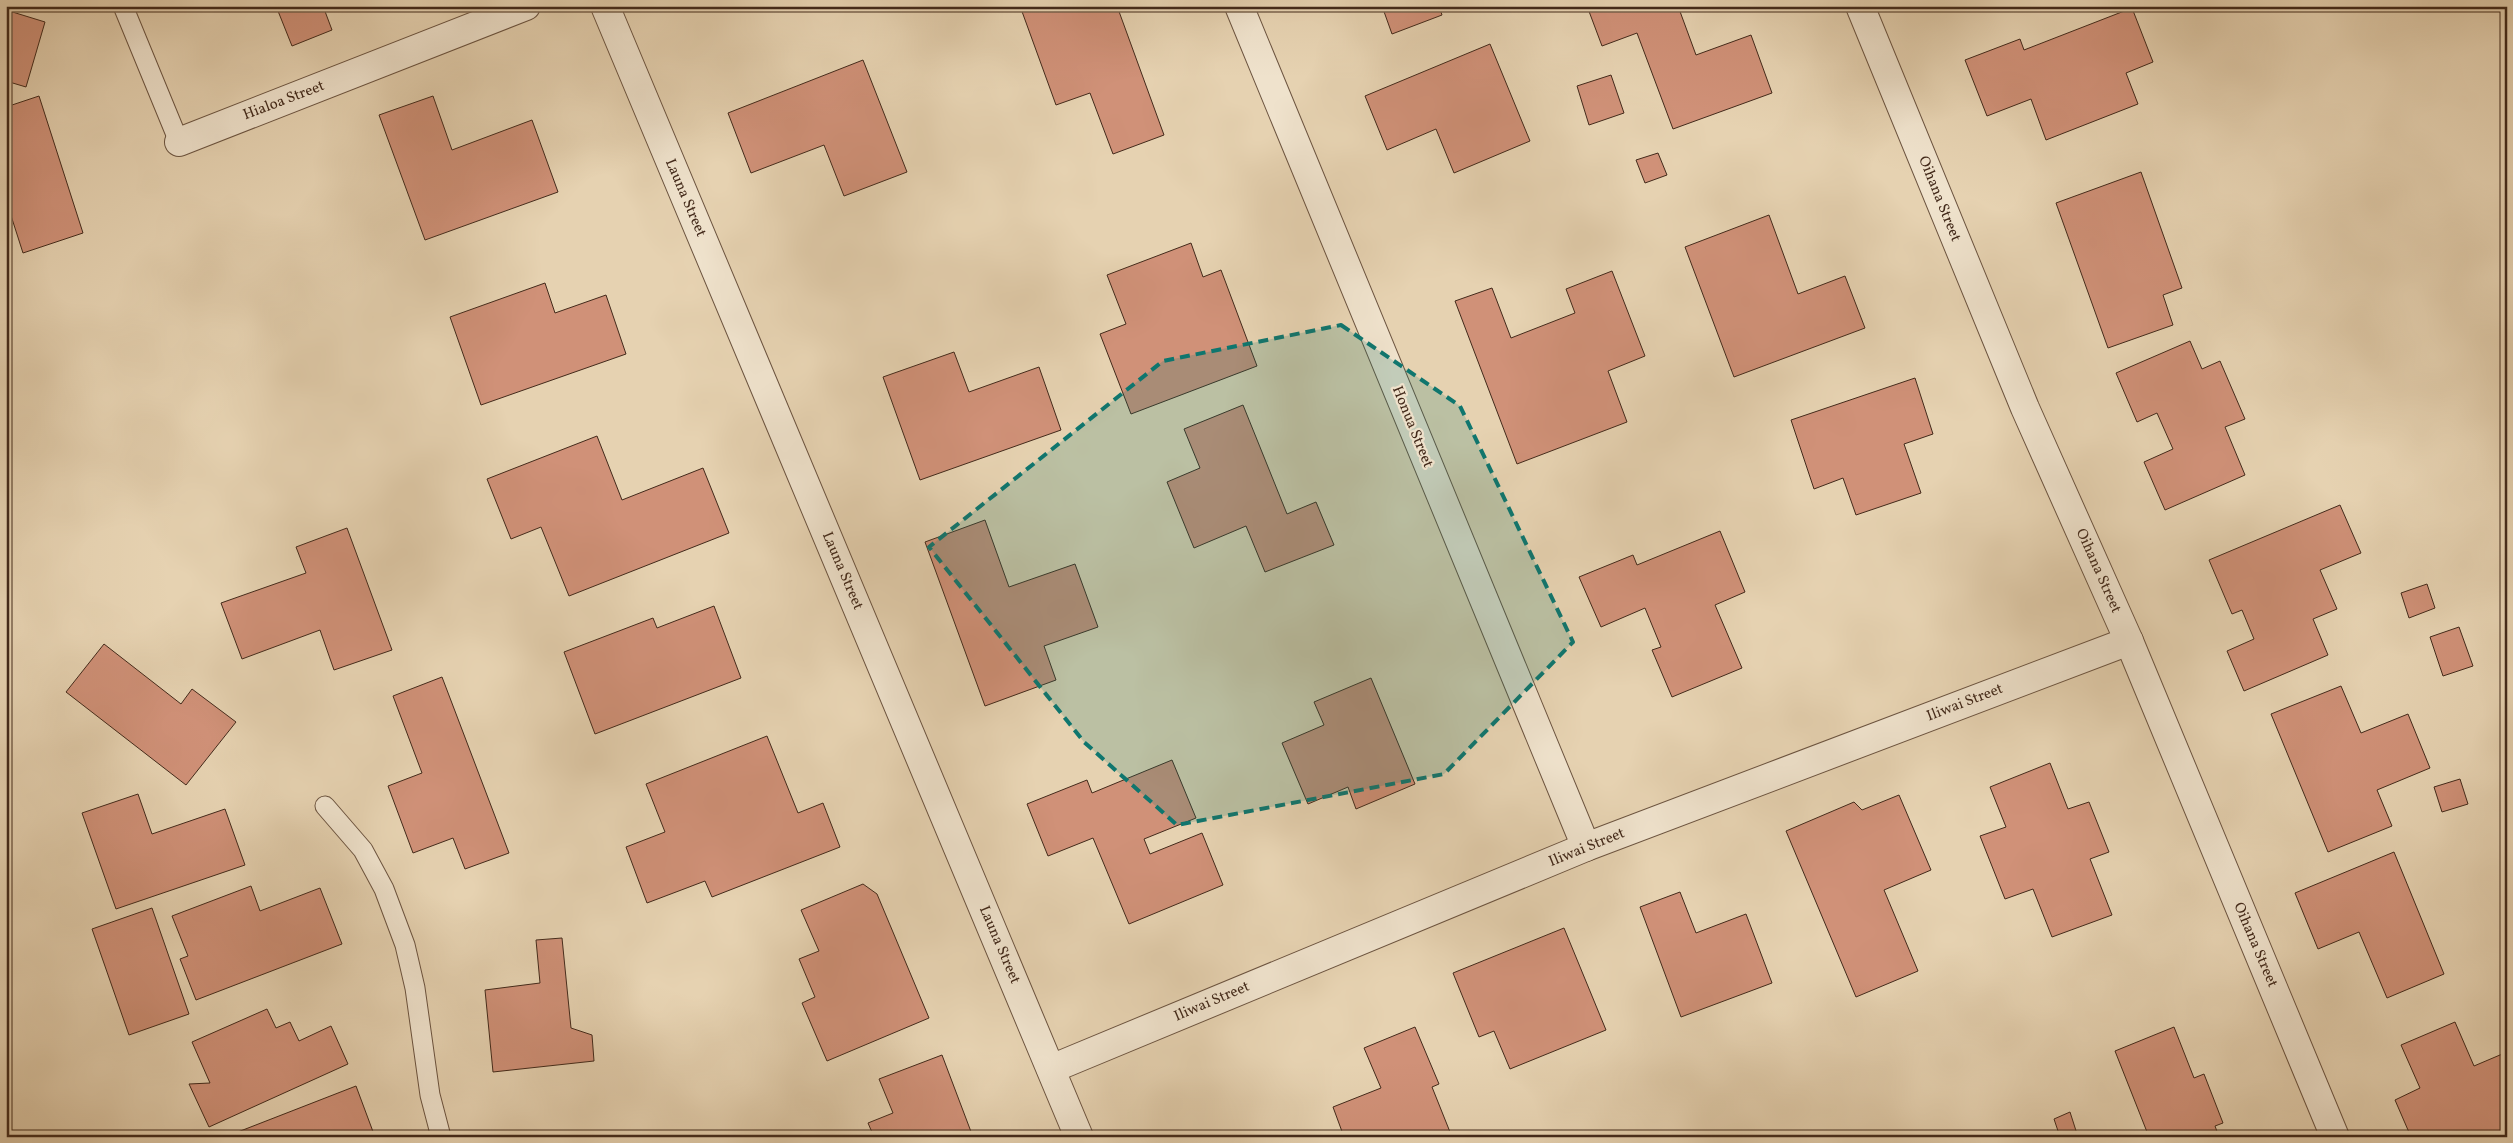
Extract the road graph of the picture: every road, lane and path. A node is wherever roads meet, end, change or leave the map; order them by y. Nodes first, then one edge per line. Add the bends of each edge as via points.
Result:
1 (124, 6) edge
2 (526, 6) edge
3 (605, 6) edge
4 (1239, 6) edge
5 (1860, 6) edge
6 (179, 142) joint
7 (2129, 641) junction
8 (325, 806) dead end
9 (1586, 847) junction
10 (1051, 1069) junction
11 (441, 1137) edge
12 (1079, 1137) edge
13 (2335, 1137) edge

1 - 6 lane, Hialoa Street
2 - 6 street, Hialoa Street
3 - 10 street, Launa Street
4 - 9 street, Honua Street
5 - 7 street, Oihana Street via 2021,399
7 - 9 street, Iliwai Street
7 - 13 street, Oihana Street
8 - 11 lane via 363,850 384,889 406,945 430,1095
9 - 10 street, Iliwai Street
10 - 12 street, Launa Street

